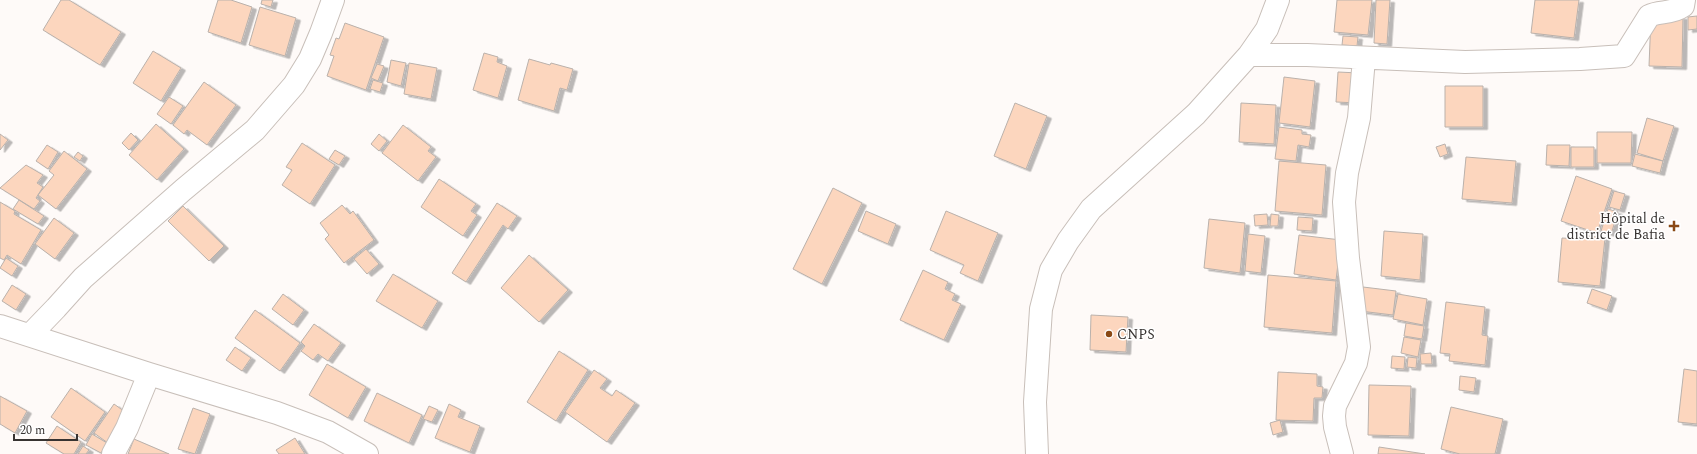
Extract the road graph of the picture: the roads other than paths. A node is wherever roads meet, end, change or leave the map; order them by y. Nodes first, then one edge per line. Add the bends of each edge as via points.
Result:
1 (333, 0) edge
2 (1278, 0) edge
3 (1684, 0) edge
4 (1250, 55) junction
5 (1364, 58) junction
6 (0, 326) edge
7 (30, 335) junction
8 (149, 374) junction
9 (113, 454) edge
10 (367, 454) edge
11 (1037, 454) edge
12 (1342, 454) edge

1 - 7 street via 310,59 294,85 255,130 83,278
2 - 4 street via 1267,29
3 - 5 street via 1682,6 1673,11 1649,16 1624,56 1465,62
4 - 5 street
4 - 11 street via 1196,114 1091,209 1051,270 1041,309 1035,402
5 - 12 street via 1359,118 1347,173 1344,202 1359,347 1356,363 1335,411 1335,427
6 - 7 street
7 - 8 street
8 - 9 street via 127,428
8 - 10 street via 277,412 328,432

